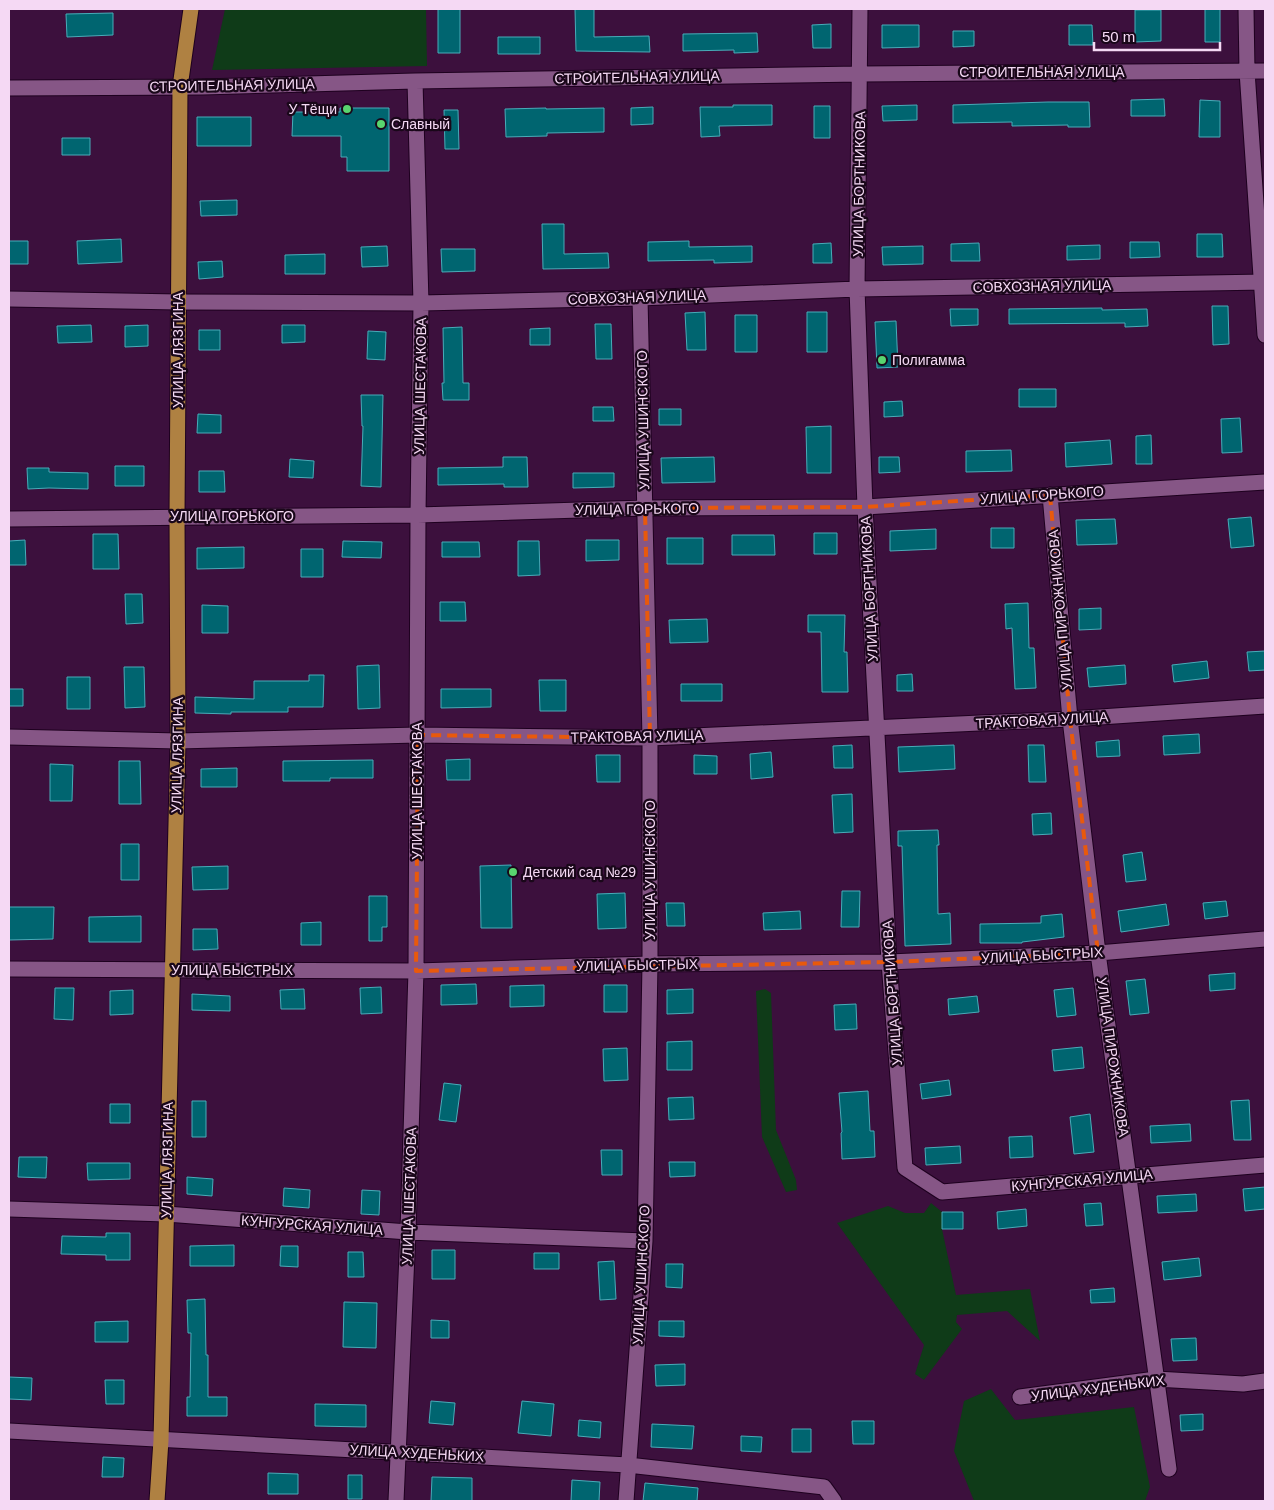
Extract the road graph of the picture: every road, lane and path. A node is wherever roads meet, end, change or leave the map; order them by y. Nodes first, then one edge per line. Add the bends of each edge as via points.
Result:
1 (190, 9) edge
2 (860, 9) edge
3 (1246, 9) edge
4 (1247, 71) junction
5 (1265, 71) edge
6 (860, 74) junction
7 (415, 81) junction
8 (180, 87) junction
9 (9, 88) edge
10 (1263, 282) edge
11 (858, 289) junction
12 (640, 298) junction
13 (9, 299) edge
14 (179, 302) junction
15 (421, 303) junction
16 (1265, 335) edge
17 (1265, 482) edge
18 (1050, 495) junction
19 (865, 507) junction
20 (646, 508) junction
21 (418, 515) junction
22 (177, 516) junction
23 (9, 519) edge
24 (1265, 706) edge
25 (1070, 719) junction
26 (876, 728) junction
27 (418, 735) junction
28 (9, 737) edge
29 (650, 738) junction
30 (178, 741) junction
31 (1265, 939) edge
32 (1098, 953) junction
33 (889, 962) junction
34 (650, 964) junction
35 (9, 969) edge
36 (172, 970) junction
37 (416, 971) junction
38 (1265, 1165) edge
39 (906, 1168) joint
40 (1130, 1176) junction
41 (9, 1209) edge
42 (166, 1214) junction
43 (408, 1232) junction
44 (645, 1241) junction
45 (1156, 1378) junction
46 (1265, 1381) edge
47 (1020, 1397) dead end
48 (9, 1431) edge
49 (161, 1440) junction
50 (399, 1452) junction
51 (628, 1465) junction
52 (1169, 1469) dead end
53 (157, 1501) edge
54 (396, 1501) edge
55 (626, 1501) edge
56 (834, 1501) edge

1 - 8 main road, УЛИЦА ЛЯЗГИНА
2 - 6 street, УЛИЦА БОРТНИКОВА
3 - 4 street
4 - 5 street, СТРОИТЕЛЬНАЯ УЛИЦА
4 - 6 street, СТРОИТЕЛЬНАЯ УЛИЦА
4 - 10 street
6 - 7 street, СТРОИТЕЛЬНАЯ УЛИЦА
6 - 11 street, УЛИЦА БОРТНИКОВА
7 - 8 street, СТРОИТЕЛЬНАЯ УЛИЦА
7 - 15 street, УЛИЦА ШЕСТАКОВА
8 - 9 street, СТРОИТЕЛЬНАЯ УЛИЦА
8 - 14 main road, УЛИЦА ЛЯЗГИНА
10 - 11 street, СОВХОЗНАЯ УЛИЦА
10 - 16 street
11 - 12 street, СОВХОЗНАЯ УЛИЦА
11 - 19 street, УЛИЦА БОРТНИКОВА
12 - 15 street, СОВХОЗНАЯ УЛИЦА
12 - 20 street, УЛИЦА УШИНСКОГО
13 - 14 street, СОВХОЗНАЯ УЛИЦА
14 - 15 street, СОВХОЗНАЯ УЛИЦА
14 - 22 main road, УЛИЦА ЛЯЗГИНА
15 - 21 street, УЛИЦА ШЕСТАКОВА
17 - 18 street, УЛИЦА ГОРЬКОГО
18 - 19 street, УЛИЦА ГОРЬКОГО
18 - 25 street, УЛИЦА ПИРОЖНИКОВА
19 - 20 street, УЛИЦА ГОРЬКОГО
19 - 26 street, УЛИЦА БОРТНИКОВА
20 - 21 street, УЛИЦА ГОРЬКОГО
20 - 29 street, УЛИЦА УШИНСКОГО
21 - 22 street, УЛИЦА ГОРЬКОГО
21 - 27 street, УЛИЦА ШЕСТАКОВА
22 - 23 street, УЛИЦА ГОРЬКОГО
22 - 30 main road, УЛИЦА ЛЯЗГИНА
24 - 25 street, ТРАКТОВАЯ УЛИЦА
25 - 26 street, ТРАКТОВАЯ УЛИЦА
25 - 32 street, УЛИЦА ПИРОЖНИКОВА
26 - 29 street, ТРАКТОВАЯ УЛИЦА
26 - 33 street, УЛИЦА БОРТНИКОВА
27 - 29 street, ТРАКТОВАЯ УЛИЦА
27 - 30 street, ТРАКТОВАЯ УЛИЦА
27 - 37 street, УЛИЦА ШЕСТАКОВА
28 - 30 street, ТРАКТОВАЯ УЛИЦА
29 - 34 street, УЛИЦА УШИНСКОГО
30 - 36 main road, УЛИЦА ЛЯЗГИНА
31 - 32 street, УЛИЦА БЫСТРЫХ
32 - 33 street, УЛИЦА БЫСТРЫХ
32 - 40 street, УЛИЦА ПИРОЖНИКОВА
33 - 34 street, УЛИЦА БЫСТРЫХ
33 - 39 street, УЛИЦА БОРТНИКОВА
34 - 37 street, УЛИЦА БЫСТРЫХ
34 - 44 street, УЛИЦА УШИНСКОГО
35 - 36 street, УЛИЦА БЫСТРЫХ
36 - 37 street, УЛИЦА БЫСТРЫХ
36 - 42 main road, УЛИЦА ЛЯЗГИНА
37 - 43 street, УЛИЦА ШЕСТАКОВА
38 - 40 street, КУНГУРСКАЯ УЛИЦА
39 - 40 street, КУНГУРСКАЯ УЛИЦА via 942,1192
40 - 45 street, УЛИЦА ПИРОЖНИКОВА
41 - 42 street, КУНГУРСКАЯ УЛИЦА
42 - 43 street, КУНГУРСКАЯ УЛИЦА
42 - 49 main road, УЛИЦА ЛЯЗГИНА
43 - 44 street, КУНГУРСКАЯ УЛИЦА
43 - 50 street, УЛИЦА ШЕСТАКОВА
44 - 51 street, УЛИЦА УШИНСКОГО
45 - 46 street, УЛИЦА ХУДЕНЬКИХ via 1242,1384
45 - 47 street, УЛИЦА ХУДЕНЬКИХ
45 - 52 street, УЛИЦА ПИРОЖНИКОВА
48 - 49 street, УЛИЦА ХУДЕНЬКИХ
49 - 50 street, УЛИЦА ХУДЕНЬКИХ
49 - 53 main road, УЛИЦА ЛЯЗГИНА
50 - 51 street, УЛИЦА ХУДЕНЬКИХ
50 - 54 street, УЛИЦА ШЕСТАКОВА
51 - 55 street, УЛИЦА УШИНСКОГО
51 - 56 street, УЛИЦА ХУДЕНЬКИХ via 824,1487

